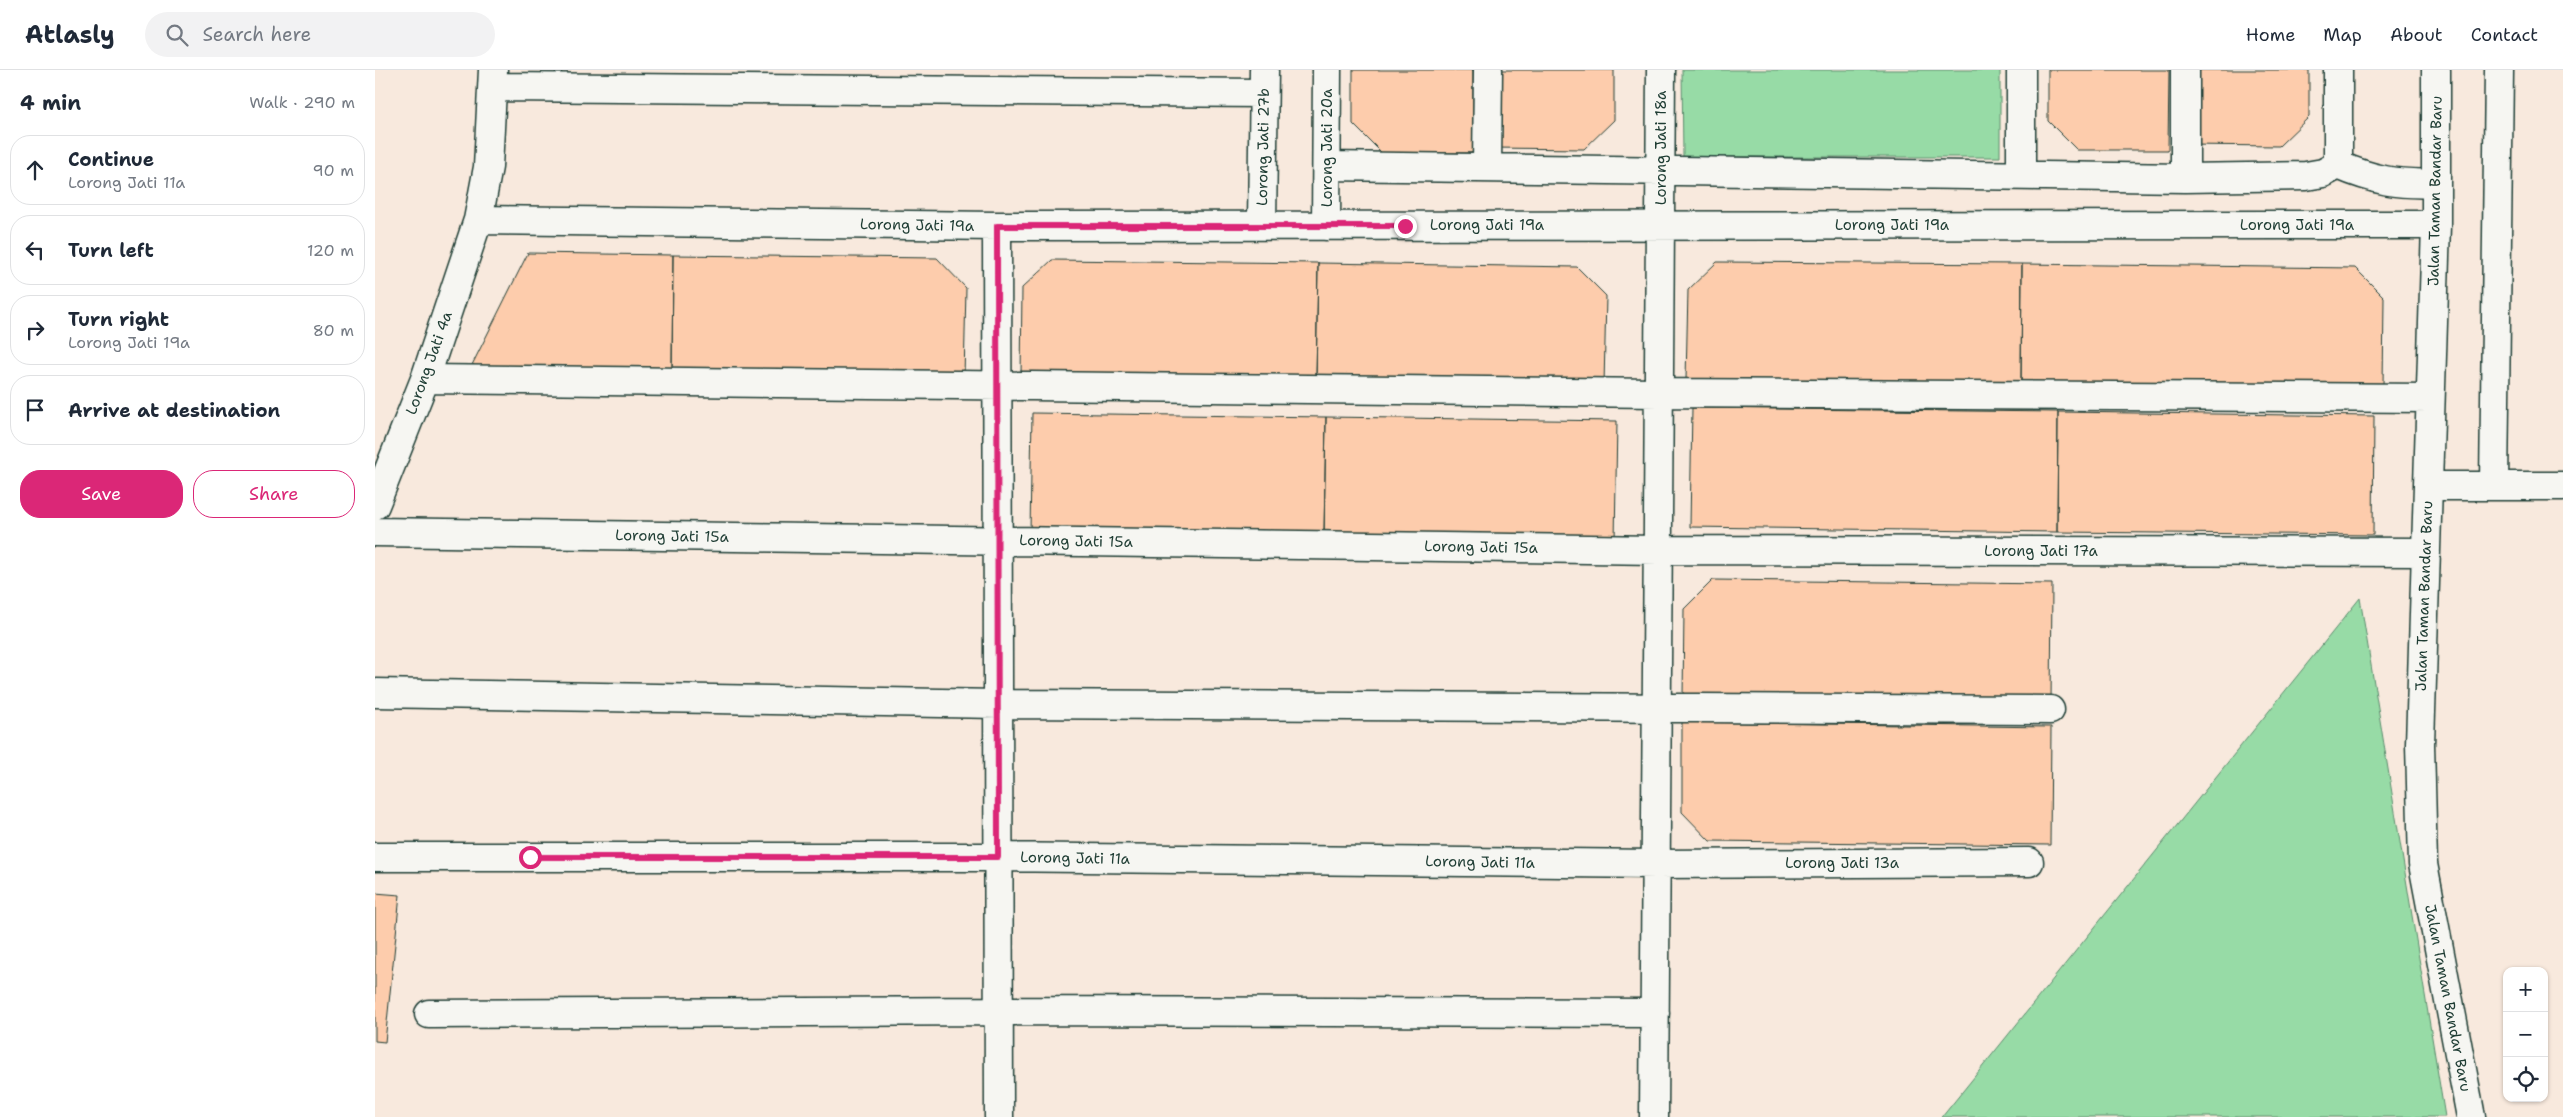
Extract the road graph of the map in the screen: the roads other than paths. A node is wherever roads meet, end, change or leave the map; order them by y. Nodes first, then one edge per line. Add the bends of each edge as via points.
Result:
1 (1327, 70) edge
2 (1488, 70) edge
3 (1661, 70) edge
4 (2021, 70) edge
5 (2185, 70) edge
6 (2339, 70) edge
7 (2437, 70) edge
8 (2499, 70) edge
9 (493, 78) edge
10 (1264, 82) edge
11 (2337, 165) junction
12 (1327, 166) junction
13 (1487, 168) junction
14 (1661, 169) junction
15 (2021, 174) junction
16 (2185, 178) junction
17 (2436, 184) junction
18 (478, 220) junction
19 (1262, 224) junction
20 (1661, 225) junction
21 (2436, 225) junction
22 (997, 226) junction
23 (1326, 226) junction
24 (425, 379) junction
25 (997, 386) junction
26 (1659, 394) junction
27 (2429, 398) junction
28 (2494, 485) junction
29 (2428, 486) junction
30 (2563, 486) edge
31 (375, 505) edge
32 (375, 532) edge
33 (998, 540) junction
34 (1658, 550) junction
35 (2424, 552) junction
36 (375, 693) edge
37 (998, 704) junction
38 (1657, 708) junction
39 (2050, 710) dead end
40 (375, 857) edge
41 (998, 857) junction
42 (2029, 862) dead end
43 (1656, 864) junction
44 (998, 1011) junction
45 (1655, 1013) junction
46 (429, 1014) dead end
47 (999, 1117) edge
48 (1654, 1117) edge
49 (2471, 1117) edge

1 - 12 street, Lorong Jati 20a
2 - 13 street
3 - 14 street, Lorong Jati 18a
4 - 15 street
5 - 16 street
6 - 11 street
7 - 17 street, Jalan Taman Bandar Baru
8 - 28 street
9 - 10 street
9 - 18 street, Lorong Jati 4a via 488,167
10 - 19 street, Lorong Jati 27b
11 - 16 street via 2323,173 2306,176
11 - 17 street via 2360,175 2403,185
12 - 13 street
12 - 23 street, Lorong Jati 20a
13 - 14 street
14 - 15 street
14 - 20 street, Lorong Jati 18a
15 - 16 street
17 - 21 street, Jalan Taman Bandar Baru
18 - 22 street, Lorong Jati 19a
18 - 24 street, Lorong Jati 4a
19 - 22 street, Lorong Jati 19a
19 - 23 street, Lorong Jati 19a
20 - 21 street, Lorong Jati 19a
20 - 23 street, Lorong Jati 19a
20 - 26 street, Lorong Jati 18a
21 - 27 street, Jalan Taman Bandar Baru
22 - 25 street
24 - 25 street
24 - 31 street, Lorong Jati 4a
25 - 26 street
25 - 33 street
26 - 27 street
26 - 34 street, Lorong Jati 18a
27 - 29 street, Jalan Taman Bandar Baru
28 - 29 street
28 - 30 street
29 - 35 street, Jalan Taman Bandar Baru
32 - 33 street, Lorong Jati 15a
33 - 34 street, Lorong Jati 15a
33 - 37 street
34 - 35 street, Lorong Jati 17a
34 - 38 street, Lorong Jati 18a
35 - 49 street, Jalan Taman Bandar Baru via 2420,744 2423,864
36 - 37 street
37 - 38 street
37 - 41 street
38 - 39 street
38 - 43 street, Lorong Jati 18a
40 - 41 street, Lorong Jati 11a
41 - 43 street, Lorong Jati 11a
41 - 44 street
42 - 43 street, Lorong Jati 13a
43 - 45 street, Lorong Jati 18a
44 - 45 street
44 - 46 street
44 - 47 street
45 - 48 street, Lorong Jati 18a

